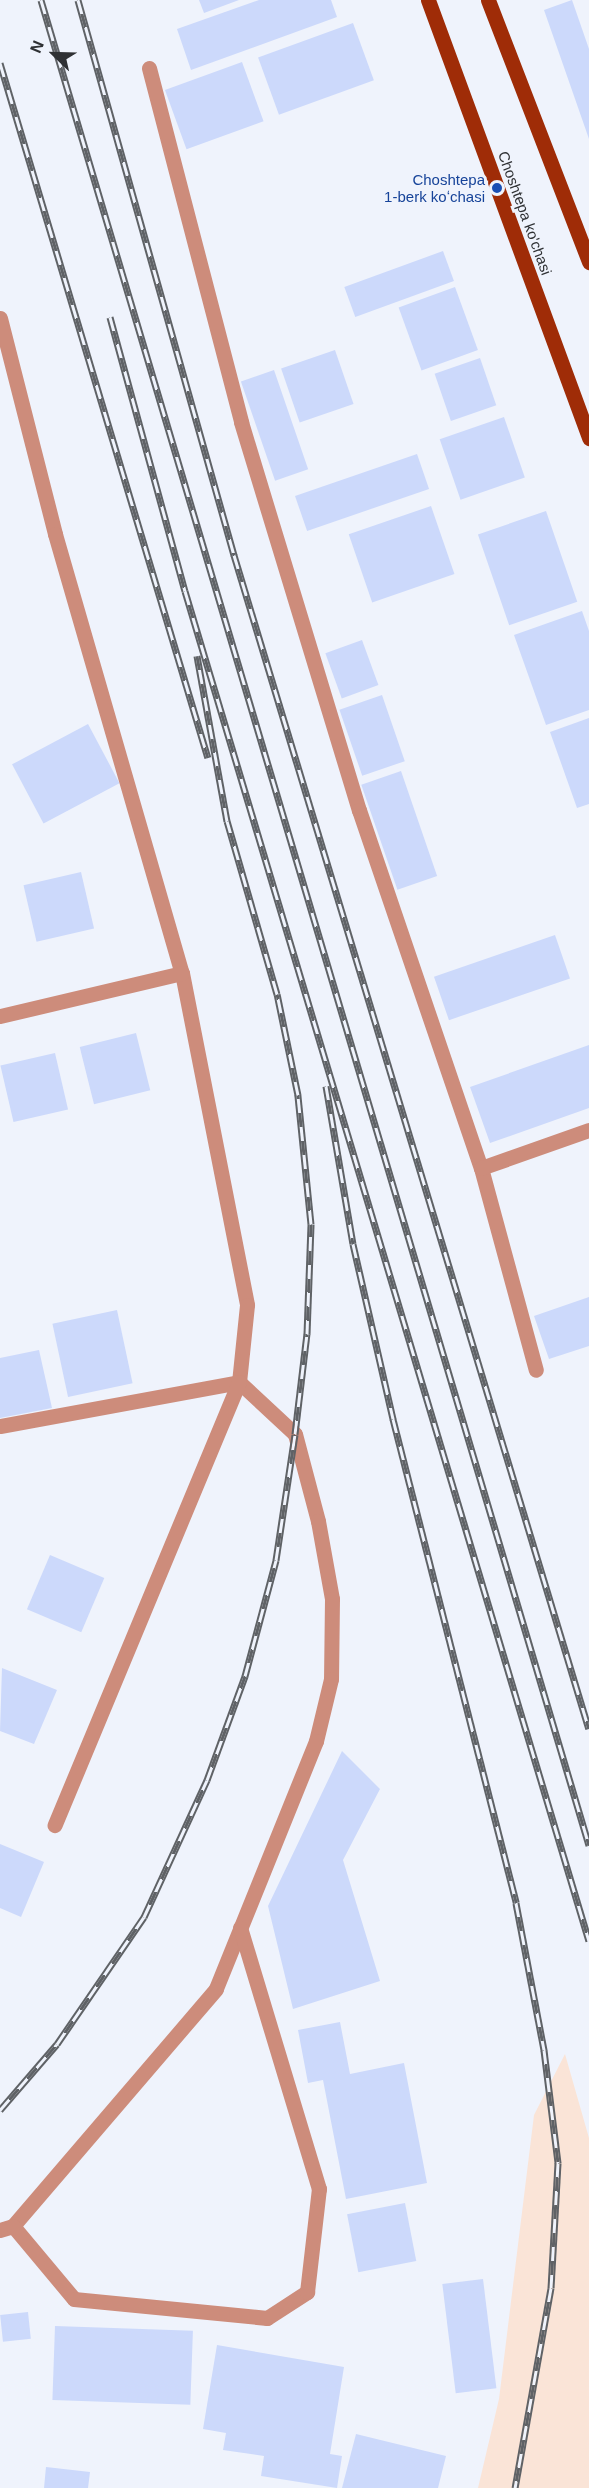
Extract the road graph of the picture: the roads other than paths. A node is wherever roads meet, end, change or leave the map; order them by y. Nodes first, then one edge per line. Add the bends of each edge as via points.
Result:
1 (428, 0) edge
2 (488, 0) edge
3 (149, 68) dead end
4 (589, 262) edge
5 (0, 318) edge
6 (589, 438) edge
7 (182, 973) junction
8 (0, 1016) edge
9 (589, 1130) edge
10 (481, 1168) junction
11 (536, 1370) dead end
12 (239, 1382) junction
13 (0, 1426) edge
14 (55, 1825) dead end
15 (240, 1928) junction
16 (6, 2228) edge

1 - 6 main road, Choshtepa ko'chasi
2 - 4 main road
3 - 10 street via 241,422 359,810
5 - 7 street via 55,534
7 - 8 street
7 - 12 street via 247,1305
9 - 10 street
10 - 11 street
12 - 13 street
12 - 14 street
12 - 15 street via 295,1434 318,1521 332,1599 331,1679 316,1741
15 - 16 street via 216,1989
15 - 16 street via 319,2189 307,2292 267,2318 74,2299

